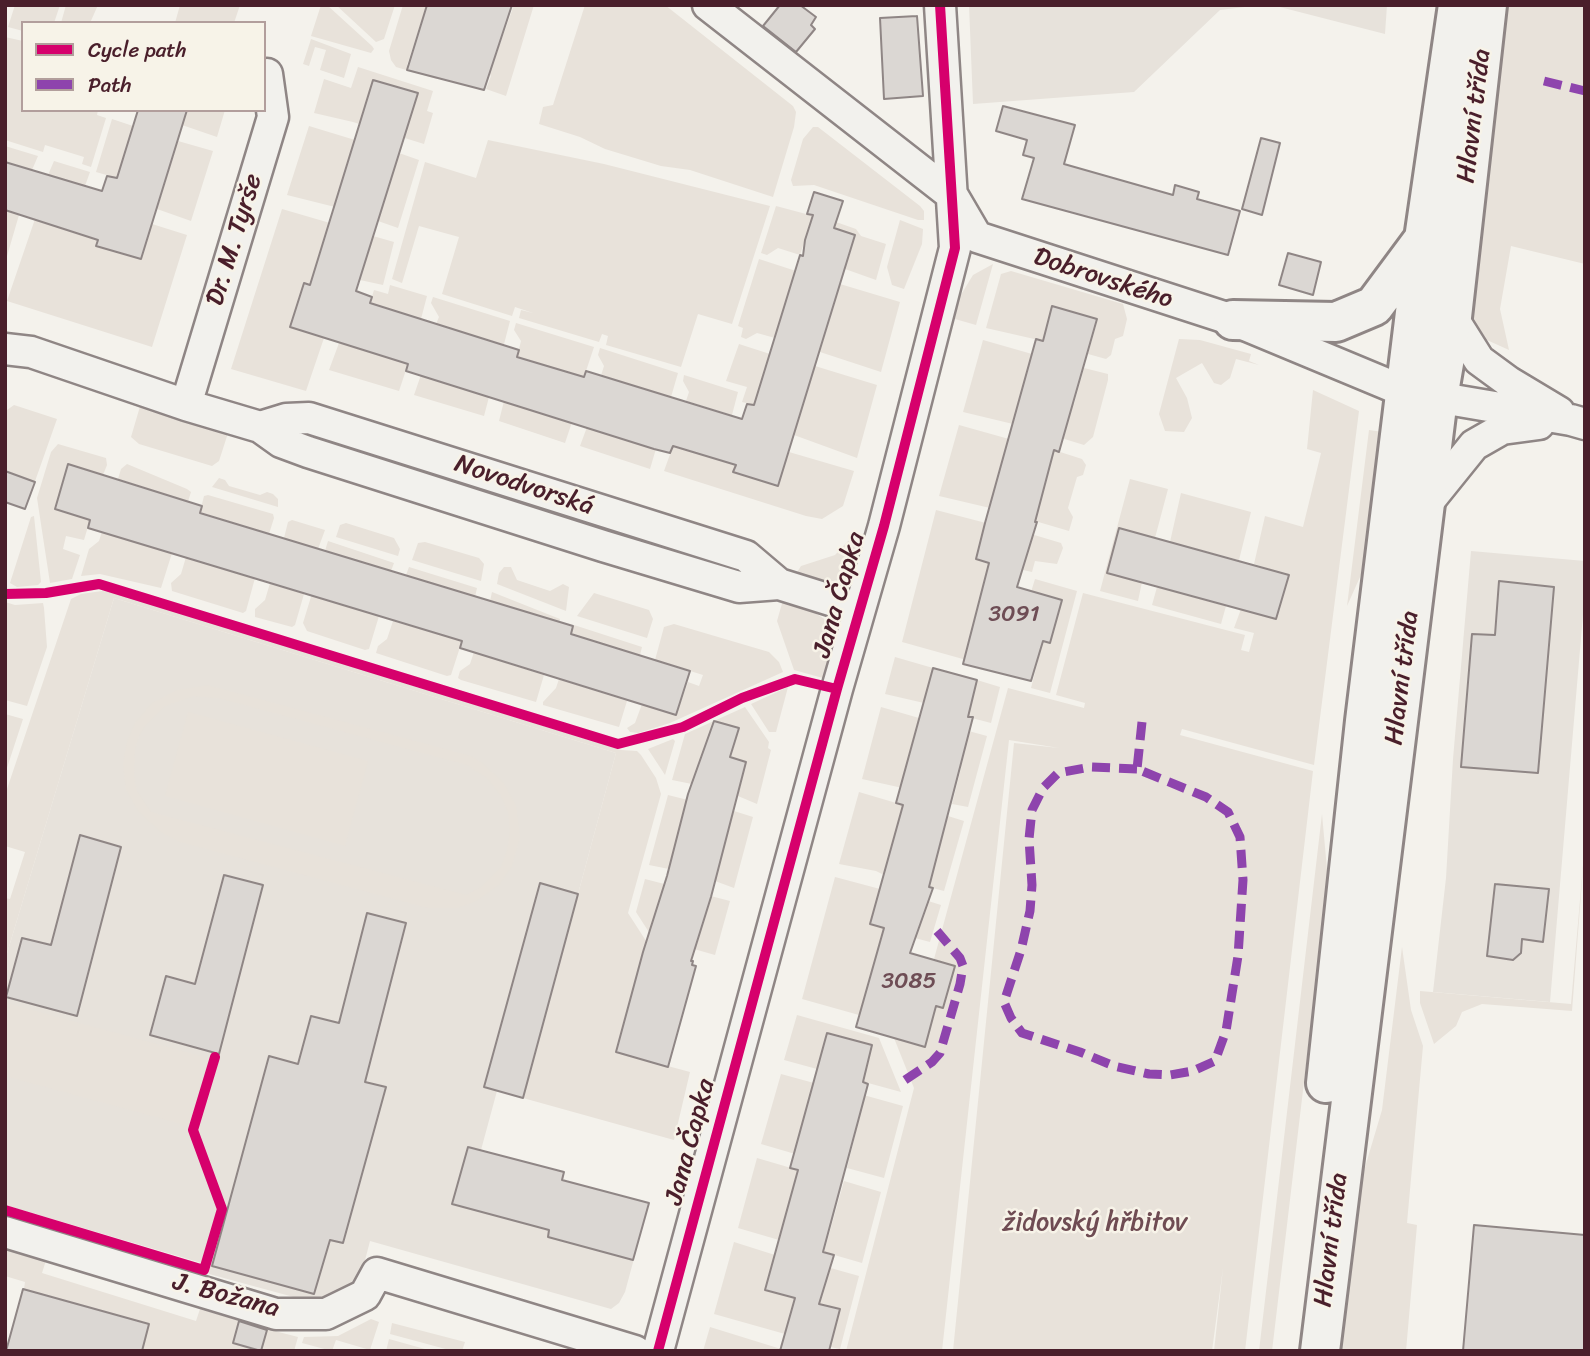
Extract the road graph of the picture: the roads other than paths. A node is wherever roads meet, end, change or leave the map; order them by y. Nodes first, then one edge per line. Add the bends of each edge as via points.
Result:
1 (708, 5) edge
2 (940, 5) edge
3 (1458, 5) edge
4 (1488, 5) edge
5 (267, 74) dead end
6 (945, 190) junction
7 (1424, 239) junction
8 (1452, 317) junction
9 (1233, 320) junction
10 (5, 349) edge
11 (1422, 395) junction
12 (186, 405) junction
13 (1578, 422) edge
14 (1424, 507) junction
15 (859, 609) junction
16 (5, 1232) edge
17 (635, 1351) edge
18 (658, 1351) edge
19 (1296, 1351) edge
20 (1320, 1351) edge

1 - 6 street, Dobrovského
2 - 6 street, Jana Čapka
3 - 7 main road, Hlavní třída
4 - 8 main road, Hlavní třída
5 - 12 street, Dr. M. Tyrše via 272,117
6 - 9 street, Dobrovského via 977,237
6 - 15 street, Jana Čapka via 955,248
7 - 9 main road via 1374,306 1336,322
7 - 11 main road, Hlavní třída
8 - 11 main road, Hlavní třída
8 - 13 street via 1479,360
9 - 11 street, Dobrovského
10 - 12 street, Novodvorská via 31,352
11 - 13 street, Dobrovského
11 - 14 main road, Hlavní třída
11 - 19 main road, Hlavní třída via 1365,721
12 - 15 street, Novodvorská via 260,426 309,418 746,556 779,584
13 - 14 street via 1502,429 1474,445
14 - 20 main road, Hlavní třída
15 - 18 street, Jana Čapka
16 - 17 street, J. Božana via 276,1314 326,1314 365,1295 377,1273

